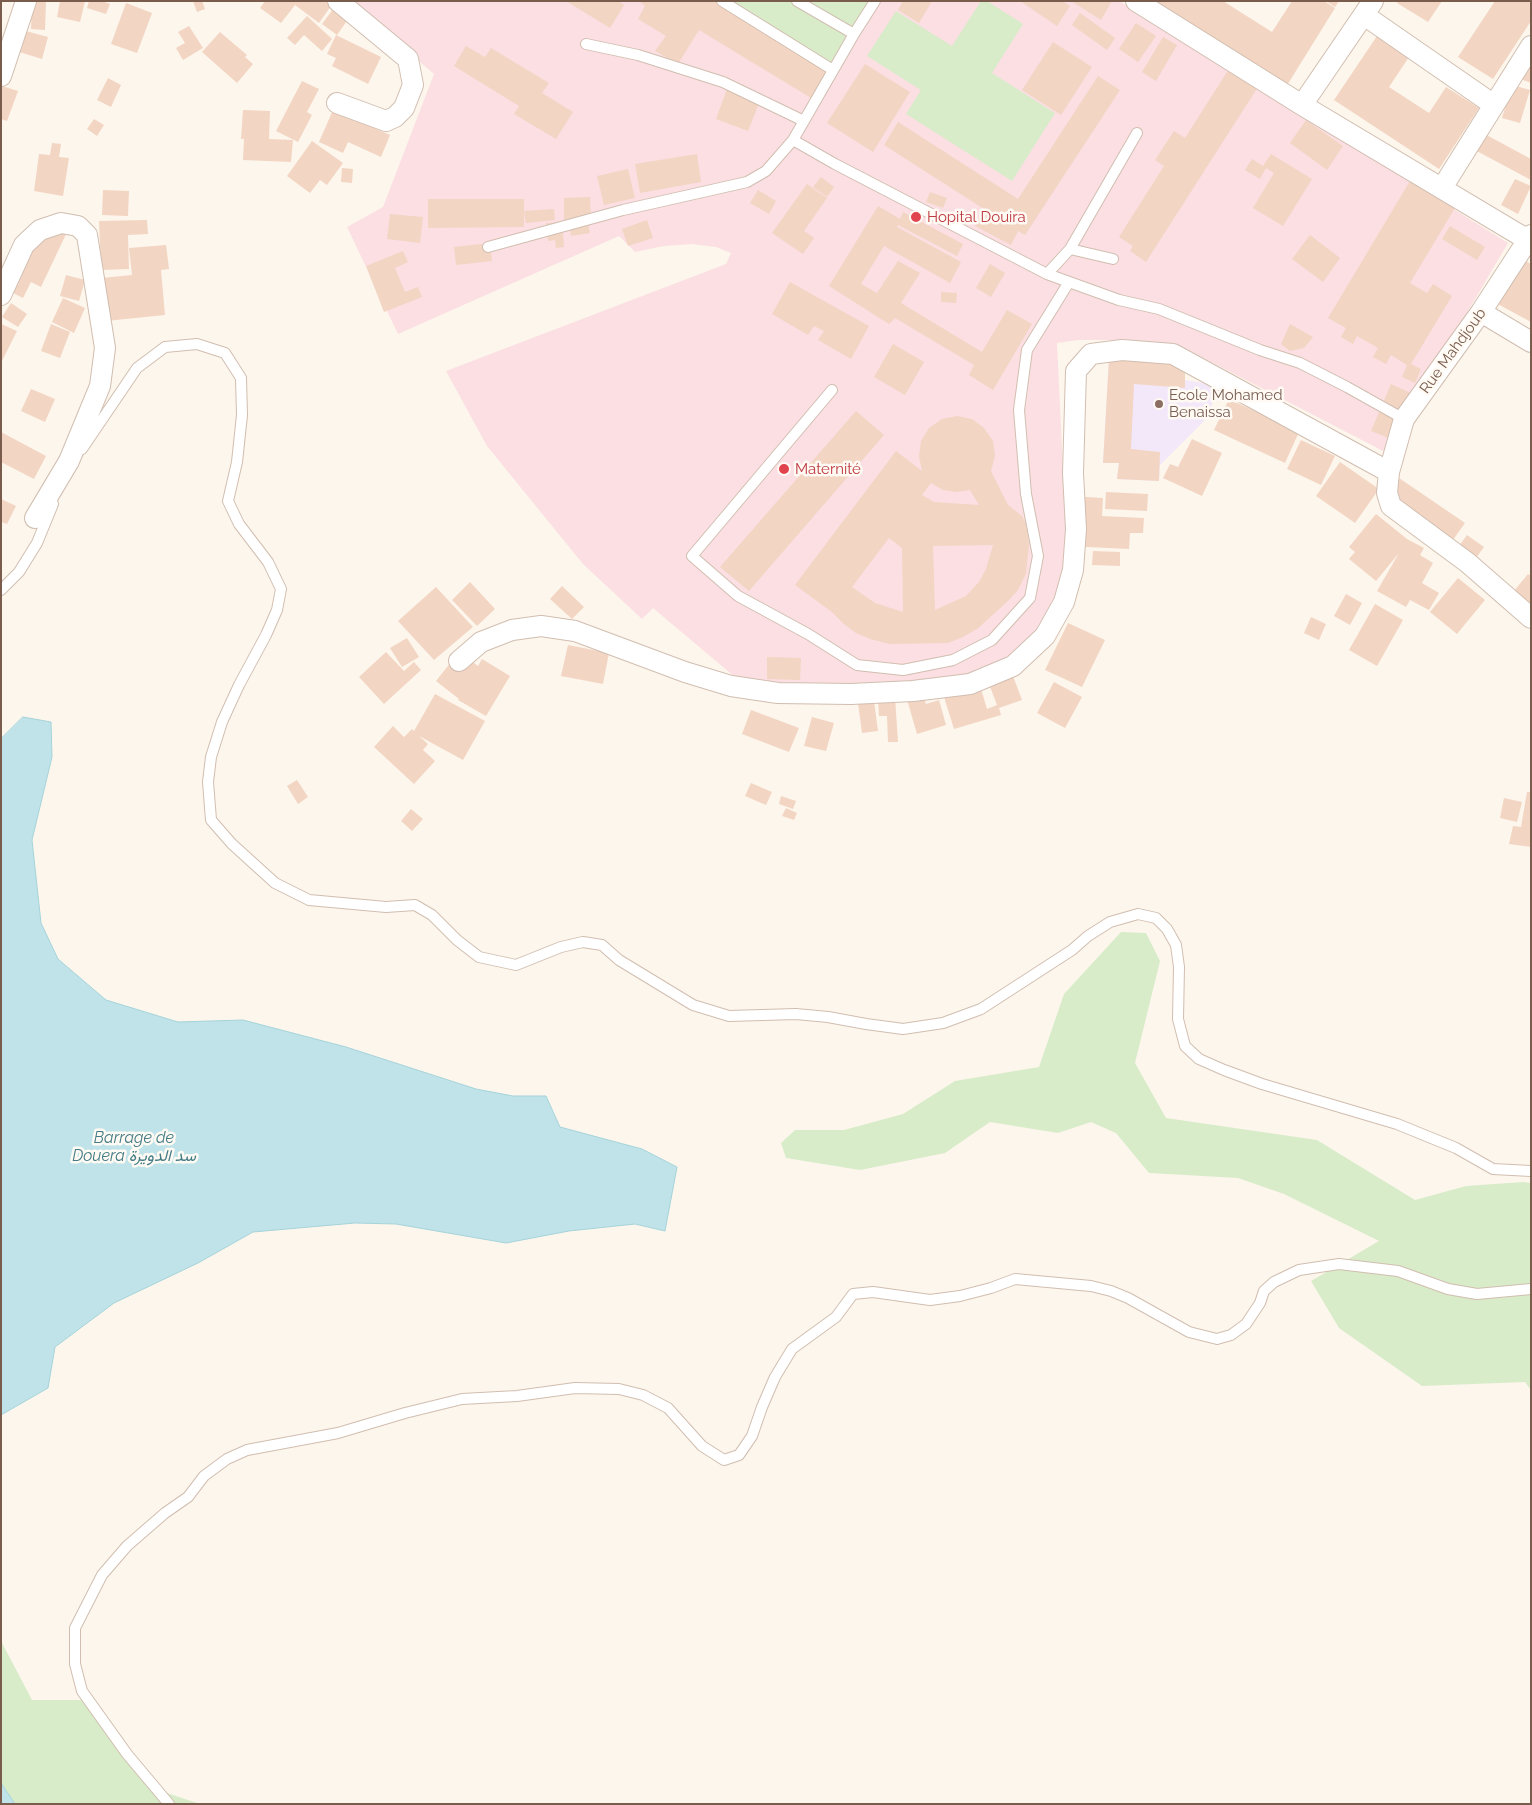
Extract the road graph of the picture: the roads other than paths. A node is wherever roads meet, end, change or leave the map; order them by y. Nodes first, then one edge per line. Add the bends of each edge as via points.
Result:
1 (26, 1) edge
2 (338, 1) edge
3 (722, 1) edge
4 (798, 1) edge
5 (875, 1) edge
6 (1136, 1) edge
7 (1369, 8) edge
8 (854, 34) junction
9 (586, 44) dead end
10 (1531, 46) edge
11 (833, 70) junction
12 (1, 76) edge
13 (337, 103) dead end
14 (1302, 105) junction
15 (1494, 105) junction
16 (804, 121) junction
17 (1137, 133) dead end
18 (793, 140) junction
19 (1442, 188) junction
20 (1529, 237) edge
21 (488, 247) dead end
22 (1070, 249) junction
23 (1113, 259) dead end
24 (1047, 274) junction
25 (1069, 282) junction
26 (1, 295) edge
27 (1482, 312) junction
28 (1531, 342) edge
29 (832, 390) dead end
30 (1404, 419) junction
31 (1390, 472) junction
32 (35, 518) dead end
33 (1, 590) edge
34 (1531, 618) edge
35 (460, 661) dead end
36 (1531, 1171) edge
37 (1531, 1289) edge
38 (169, 1804) edge

1 - 12 street
2 - 13 street via 408,59 413,85 404,108 386,121
3 - 11 lane
4 - 8 lane
5 - 8 lane
6 - 14 street
7 - 14 street
7 - 15 street
8 - 11 lane
9 - 16 lane via 638,55 723,82
10 - 15 street
11 - 16 lane
14 - 19 street
15 - 19 street
16 - 18 lane
17 - 22 lane
18 - 21 lane via 766,171 747,182 623,210
18 - 24 lane
19 - 20 street
20 - 27 street, Rue Mahdjoub
22 - 23 lane
22 - 24 lane
24 - 25 lane
25 - 29 lane via 1027,350 1019,410 1026,494 1038,556 1030,598 992,640 953,660 903,670 857,665 738,596 692,556
25 - 30 lane via 1119,300 1159,309 1300,363
26 - 32 street via 24,245 40,230 61,222 78,226 87,235 106,348 100,386 69,460
27 - 28 street
27 - 30 street, Rue Mahdjoub
30 - 31 street, Rue Mahdjoub
31 - 34 street, Rue Mahdjoub via 1387,494 1391,506 1468,563
31 - 35 street via 1173,354 1122,350 1091,354 1076,371 1073,570 1064,602 1045,636 1013,666 970,684 913,691 778,693 731,686 575,631 541,626 512,630 481,642
33 - 36 lane via 19,572 37,543 59,488 137,368 165,347 197,344 225,353 241,378 242,415 237,462 228,501 238,524 268,562 281,589 277,610 238,685 211,757 208,782 211,820 275,883 309,900 386,907 415,905 432,915 480,957 516,965 561,947 583,942 602,945 619,960 693,1005 729,1016 812,1016 904,1029 943,1023 981,1009 1110,922 1138,914 1156,918 1176,945 1178,1018 1185,1046 1199,1059 1262,1084 1397,1124 1456,1148 1492,1169
37 - 38 lane via 1477,1294 1448,1289 1398,1272 1339,1264 1299,1270 1274,1282 1264,1291 1246,1324 1231,1335 1217,1339 1189,1332 1128,1298 1091,1286 1015,1279 960,1296 930,1300 873,1292 852,1294 836,1317 792,1349 775,1377 752,1436 738,1455 724,1460 702,1446 668,1408 643,1395 619,1389 584,1388 462,1398 338,1433 248,1450 227,1459 204,1476 188,1497 128,1546 102,1575 75,1628 75,1664 82,1691 127,1754

